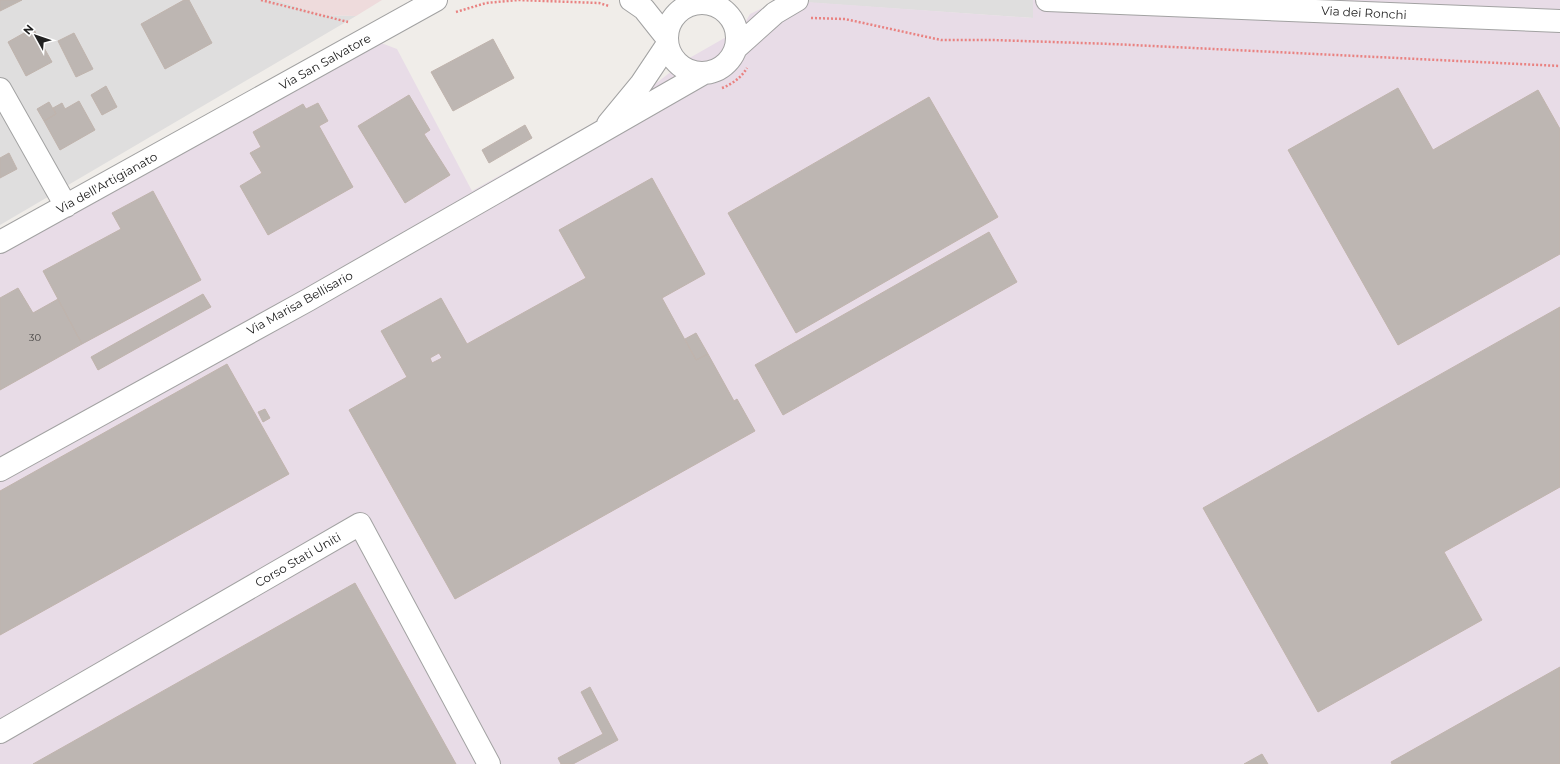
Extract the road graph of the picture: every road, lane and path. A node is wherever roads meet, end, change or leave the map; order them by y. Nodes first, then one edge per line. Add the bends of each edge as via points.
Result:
1 (261, 0) edge
2 (797, 0) edge
3 (1047, 0) edge
4 (706, 2) edge
5 (621, 3) edge
6 (444, 7) edge
7 (810, 18) dead end
8 (1560, 21) edge
9 (351, 22) dead end
10 (667, 41) junction
11 (744, 55) junction
12 (1560, 66) edge
13 (704, 73) junction
14 (0, 89) edge
15 (720, 89) dead end
16 (215, 124) joint
17 (599, 134) junction
18 (66, 206) junction
19 (0, 242) edge
20 (0, 470) edge
21 (0, 732) edge
22 (489, 764) edge

1 - 9 path
2 - 11 street via 775,13
3 - 8 street, Via dei Ronchi
4 - 10 street via 679,11 668,28
4 - 11 street via 720,7 733,21
5 - 6 path via 518,0
5 - 10 street via 644,9
6 - 16 street, Via San Salvatore
7 - 12 path via 845,19 941,40 993,40
10 - 13 street via 676,62 689,71
10 - 17 street, Via Marisa Bellisario via 641,84
11 - 13 street via 732,58 714,71
11 - 15 path via 743,75
13 - 17 street, Via Marisa Bellisario
14 - 18 street
16 - 18 street, Via dell'Artigianato
17 - 20 street, Via Marisa Bellisario via 308,300
18 - 19 street, Via dell'Artigianato
21 - 22 street, Corso Stati Uniti via 360,524

